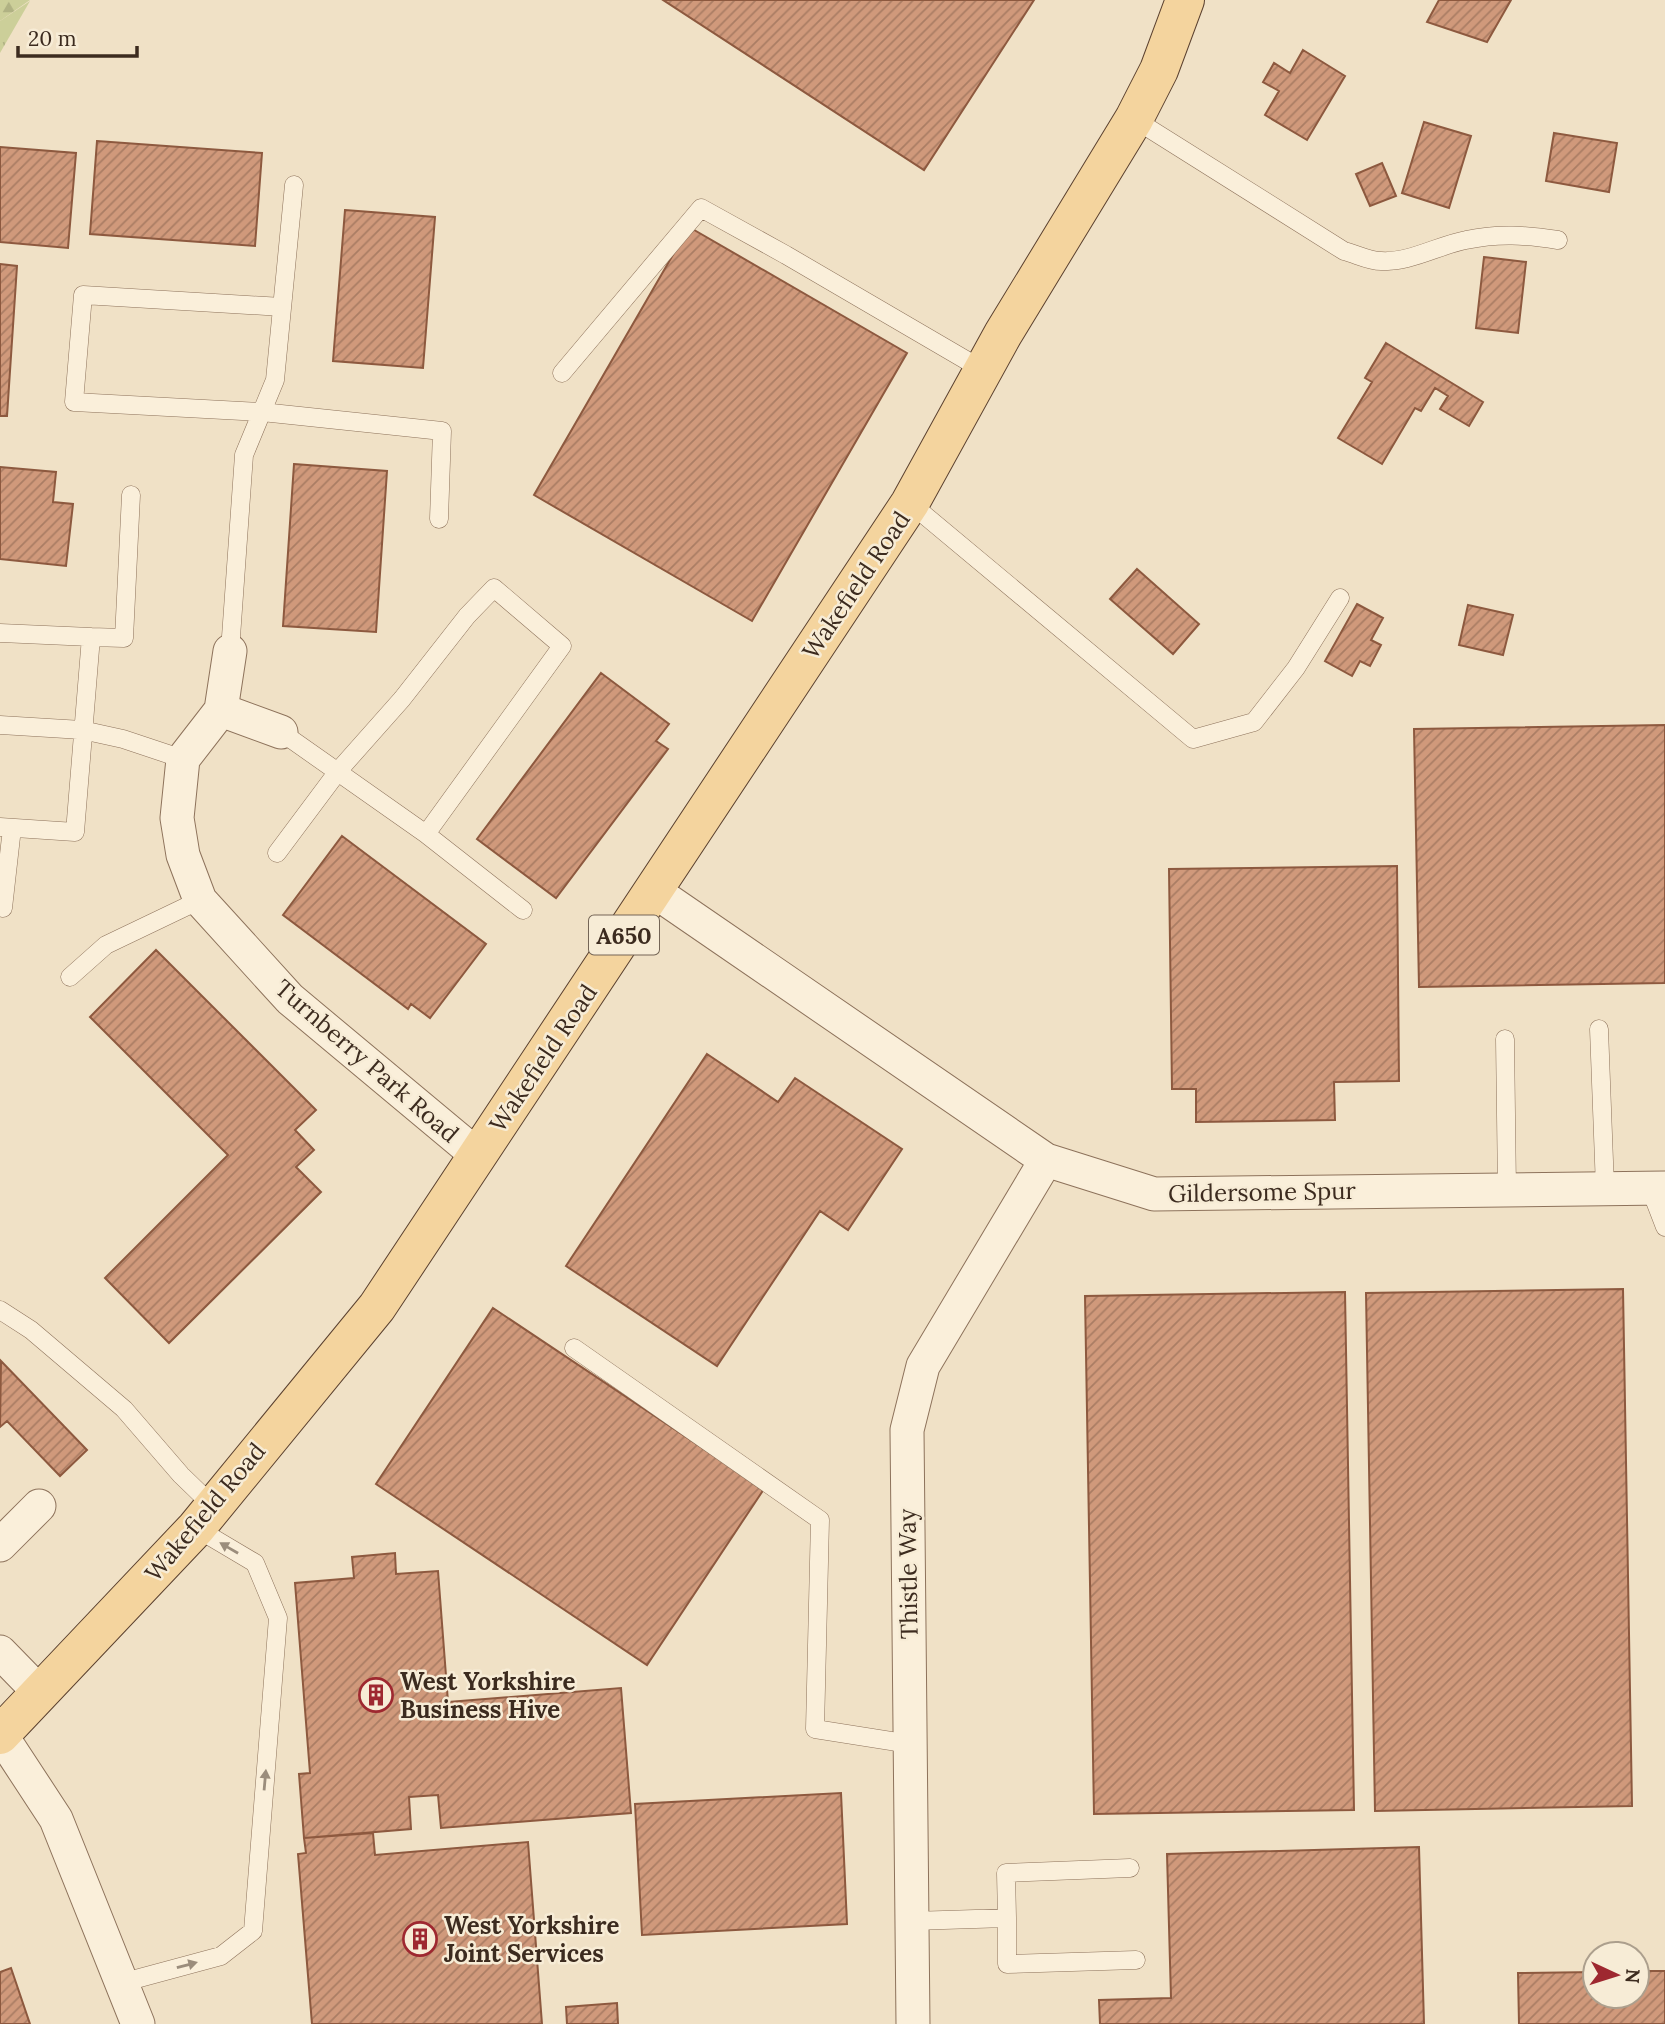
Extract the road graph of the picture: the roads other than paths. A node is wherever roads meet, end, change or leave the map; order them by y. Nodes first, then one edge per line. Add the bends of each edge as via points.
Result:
1 (1185, 0) edge
2 (1210, 0) edge
3 (1159, 70) junction
4 (1134, 119) junction
5 (294, 186) dead end
6 (1558, 240) dead end
7 (282, 307) junction
8 (983, 370) junction
9 (562, 373) dead end
10 (262, 412) junction
11 (131, 495) dead end
12 (910, 503) junction
13 (439, 519) dead end
14 (1340, 598) dead end
15 (0, 633) edge
16 (91, 638) junction
17 (230, 651) joint
18 (221, 710) junction
19 (0, 725) edge
20 (82, 730) junction
21 (281, 732) joint
22 (183, 759) junction
23 (339, 770) junction
24 (6, 827) edge
25 (426, 834) junction
26 (276, 853) dead end
27 (654, 891) junction
28 (200, 900) junction
29 (3, 908) dead end
30 (523, 910) dead end
31 (70, 977) dead end
32 (1599, 1028) dead end
33 (1506, 1039) dead end
34 (477, 1155) junction
35 (1046, 1160) junction
36 (1605, 1188) junction
37 (1657, 1188) edge
38 (1507, 1190) junction
39 (1665, 1227) edge
40 (0, 1310) edge
41 (574, 1348) dead end
42 (39, 1506) dead end
43 (204, 1517) junction
44 (0, 1545) edge
45 (0, 1652) edge
46 (41, 1694) junction
47 (0, 1735) edge
48 (910, 1744) junction
49 (1129, 1868) dead end
50 (1007, 1917) junction
51 (912, 1921) junction
52 (1136, 1960) dead end
53 (121, 1983) junction
54 (138, 2024) edge
55 (914, 2024) edge

1 - 3 main road, Wakefield Road / A650
2 - 3 main road, Wakefield Road / A650
3 - 4 main road, Wakefield Road / A650
4 - 6 lane via 1344,251 1381,261 1487,236 1519,234
4 - 8 main road, Wakefield Road / A650
5 - 7 lane
7 - 10 lane via 275,380
7 - 10 lane via 83,295 75,402
8 - 9 lane via 701,208
8 - 12 main road, Wakefield Road / A650
10 - 13 lane via 442,431
10 - 17 lane via 244,455
11 - 16 lane via 124,638
12 - 14 lane via 1193,739 1254,722 1296,668
12 - 27 main road, Wakefield Road / A650
15 - 16 lane
16 - 20 lane
17 - 18 street
18 - 21 street
18 - 22 street
19 - 20 lane
20 - 22 lane
20 - 24 lane via 75,832
21 - 23 lane
22 - 28 street, Turnberry Park Road via 177,818 183,855
23 - 25 lane
23 - 25 lane via 494,588 562,646
23 - 26 lane
24 - 29 lane
25 - 30 lane
27 - 34 main road, Wakefield Road / A650
27 - 35 street, Gildersome Spur
28 - 31 lane via 106,944
28 - 34 street, Turnberry Park Road via 290,999
32 - 36 lane
33 - 38 lane
34 - 43 main road, Wakefield Road / A650 via 377,1307
35 - 38 street, Gildersome Spur via 1154,1194
35 - 48 street, Thistle Way via 923,1366 907,1430
36 - 37 street, Gildersome Spur
36 - 38 street, Gildersome Spur
37 - 39 lane
40 - 43 lane via 31,1330 124,1409 181,1475
41 - 48 lane via 820,1520 815,1729
42 - 44 street
43 - 46 main road, Wakefield Road / A650
53 -> 43 lane via 221,1956 253,1931 278,1618 255,1563
45 - 46 street
46 - 47 main road, Wakefield Road / A650
47 - 53 street via 56,1819
48 - 51 street, Thistle Way
49 - 50 lane via 1006,1873
50 - 51 lane
50 - 52 lane via 1007,1964
51 - 55 street, Thistle Way
53 - 54 street

